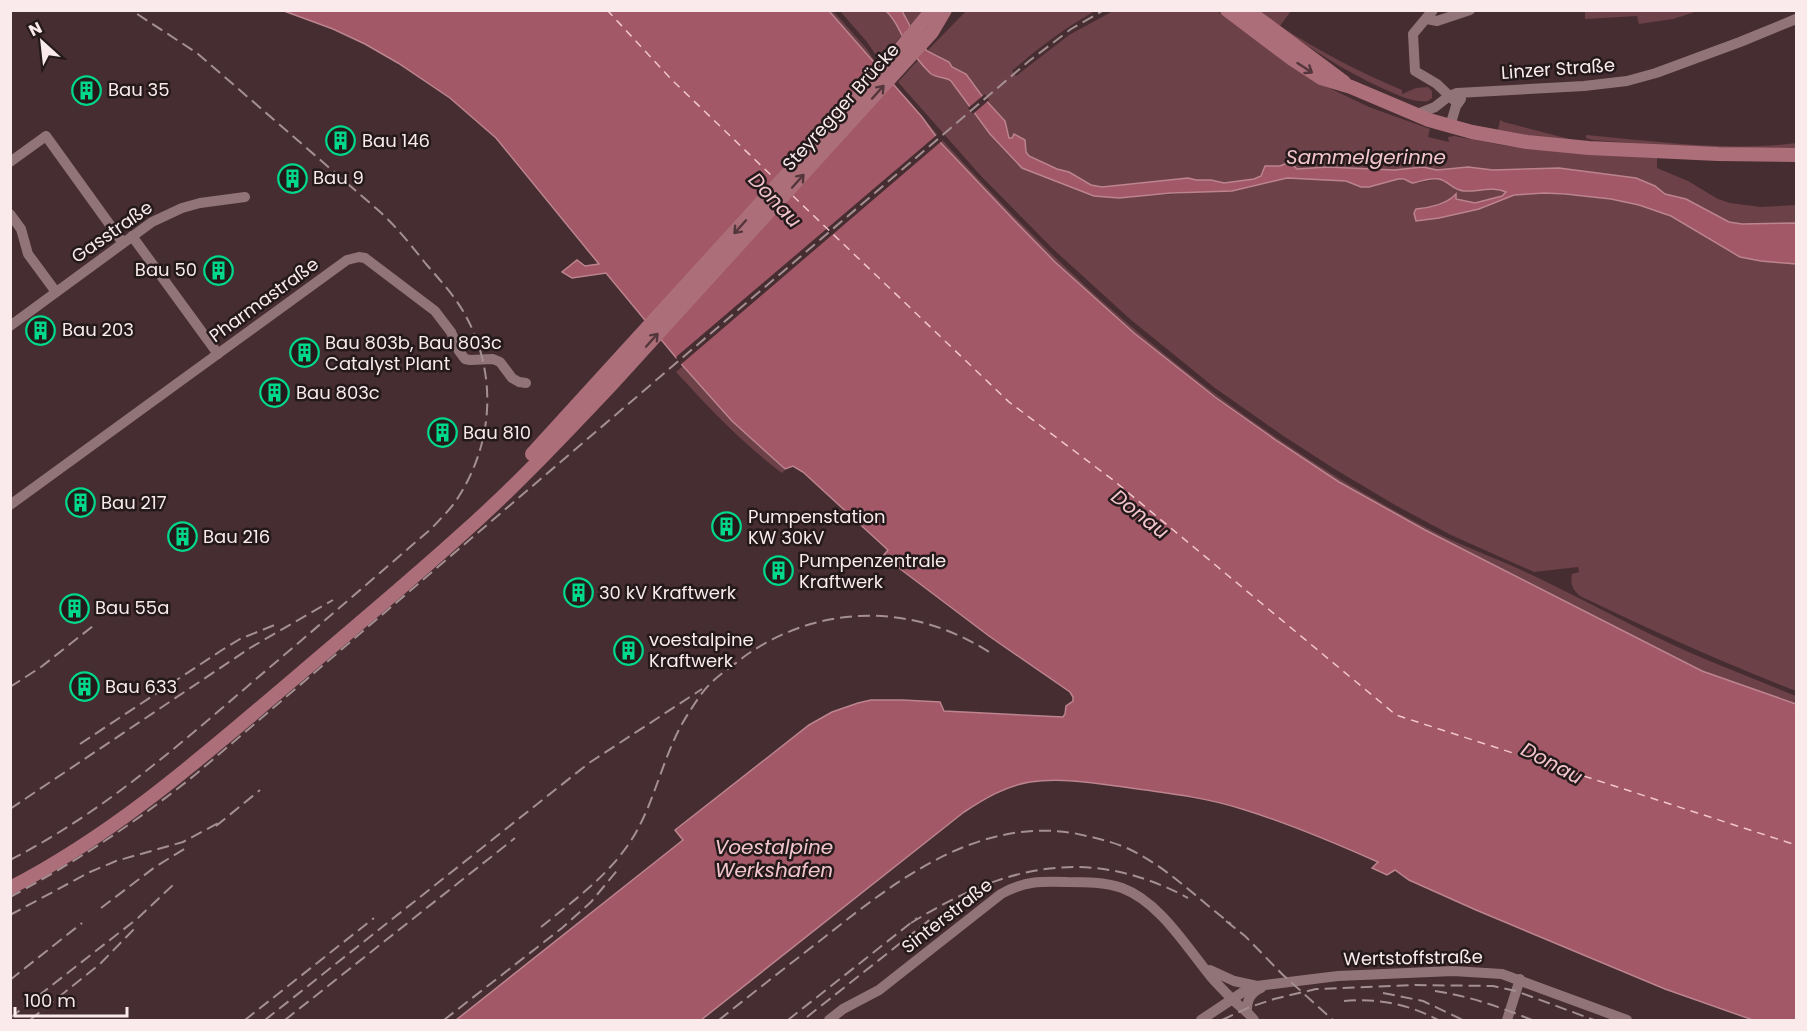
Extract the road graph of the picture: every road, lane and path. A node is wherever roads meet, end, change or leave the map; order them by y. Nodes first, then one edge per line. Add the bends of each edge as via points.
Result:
1 (932, 10) edge
2 (945, 10) edge
3 (955, 10) edge
4 (1227, 10) edge
5 (1247, 10) edge
6 (1470, 10) edge
7 (1430, 15) edge
8 (1797, 19) edge
9 (932, 32) junction
10 (1351, 87) junction
11 (1453, 99) junction
12 (1415, 115) junction
13 (1444, 125) junction
14 (1797, 154) edge
15 (10, 162) edge
16 (245, 197) dead end
17 (10, 214) edge
18 (127, 239) junction
19 (56, 292) junction
20 (10, 326) edge
21 (218, 354) junction
22 (609, 379) junction
23 (526, 383) dead end
24 (10, 505) edge
25 (10, 878) edge
26 (10, 888) edge
27 (1201, 965) junction
28 (1520, 979) junction
29 (1262, 985) junction
30 (1232, 999) junction
31 (1251, 1016) edge
32 (829, 1020) edge
33 (1201, 1020) edge
34 (1507, 1020) edge
35 (1627, 1020) edge

1 -> 22 main road, Steyregger Brücke
2 - 9 main road, Steyregger Brücke
3 - 9 main road
4 -> 10 main road via 1314,74
5 - 10 main road
6 - 7 street via 1437,21
7 - 11 street via 1413,34 1414,68
8 - 11 street, Linzer Straße via 1617,83 1477,91
22 -> 9 main road, Steyregger Brücke
10 - 12 main road
11 - 12 street
11 - 13 street via 1445,103
12 - 13 main road
13 - 14 main road via 1500,138 1569,146
15 - 18 street via 46,136
16 - 18 street, Gasstraße via 182,208
17 - 19 street via 21,229 28,254
18 - 19 street, Gasstraße
18 - 21 street
19 - 20 street, Gasstraße
21 - 23 street, Pharmastraße via 347,260 359,257 435,311 465,359 493,358 512,378
21 - 24 street, Pharmastraße
22 - 25 main road via 471,514 196,751 111,816
22 - 26 main road via 512,487 462,534 203,757 115,824
27 - 29 street via 1226,978
27 - 30 street, Sinterstraße
27 - 32 street, Sinterstraße via 1157,911 1135,894 1094,882 1027,883 1001,894 879,990
28 - 29 street, Wertstoffstraße via 1482,972 1404,972 1338,975
28 - 34 street
28 - 35 street, Wertstoffstraße
29 - 30 street, Wertstoffstraße
29 - 31 street via 1250,996
30 - 31 street, Sinterstraße
30 - 33 street, Wertstoffstraße

